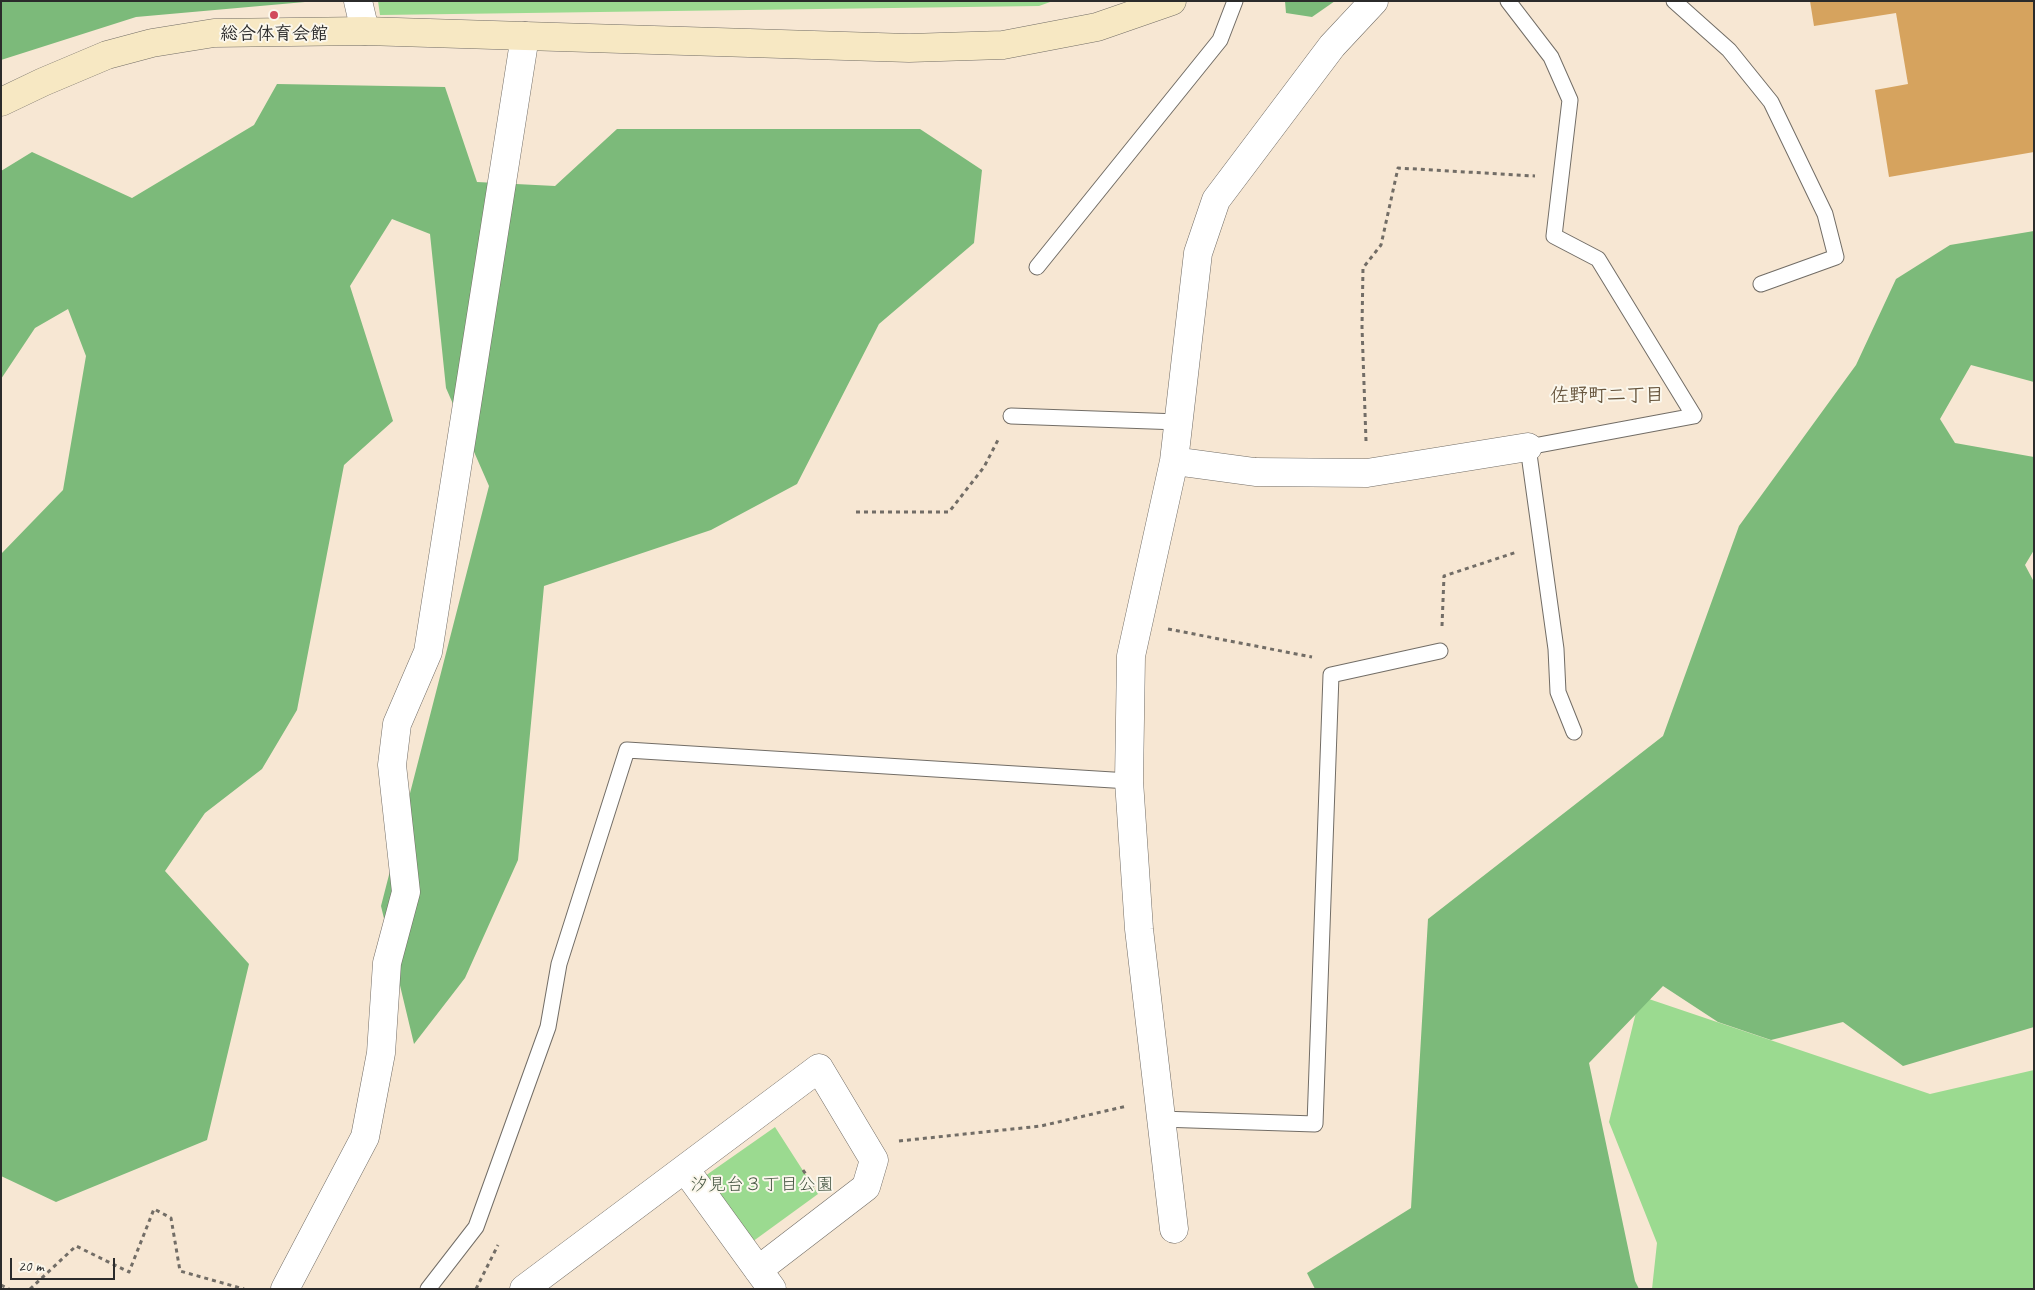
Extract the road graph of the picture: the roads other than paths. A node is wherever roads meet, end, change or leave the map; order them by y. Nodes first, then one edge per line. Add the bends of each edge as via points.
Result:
1 (358, 1) edge
2 (1172, 1) edge
3 (1235, 1) edge
4 (1374, 1) edge
5 (1508, 1) edge
6 (1674, 1) edge
7 (365, 31) junction
8 (525, 36) junction
9 (1, 102) edge
10 (1037, 267) dead end
11 (1761, 284) dead end
12 (1011, 416) road end
13 (1180, 422) junction
14 (1528, 448) junction
15 (1174, 461) junction
16 (1440, 651) road end
17 (1574, 732) dead end
18 (1129, 781) junction
19 (1159, 1109) junction
20 (685, 1169) junction
21 (1174, 1229) dead end
22 (765, 1279) edge
23 (285, 1289) edge
24 (428, 1289) edge
25 (524, 1289) edge

1 - 7 street
2 - 8 street via 1097,27 1003,45 909,48
3 - 10 lane via 1220,40
4 - 13 street via 1332,46 1216,200 1198,253
5 - 14 lane via 1551,58 1570,100 1554,236 1598,259 1694,416
6 - 11 lane via 1729,50 1771,102 1825,214 1836,257
7 - 8 street
7 - 9 street via 214,33 152,43 107,55
8 - 23 street via 428,652 397,724 392,765 406,892 387,963 381,1053 366,1137
12 - 13 lane
13 - 15 street
14 - 15 street via 1367,473 1255,472
14 - 17 lane via 1556,649 1558,692
15 - 18 street via 1131,656
16 - 19 lane via 1331,675 1315,1124
18 - 19 street via 1139,929
18 - 24 lane via 628,750 559,964 548,1027 476,1227
19 - 21 street
20 - 22 street
20 - 22 street via 819,1068 874,1160 866,1187
20 - 25 street

